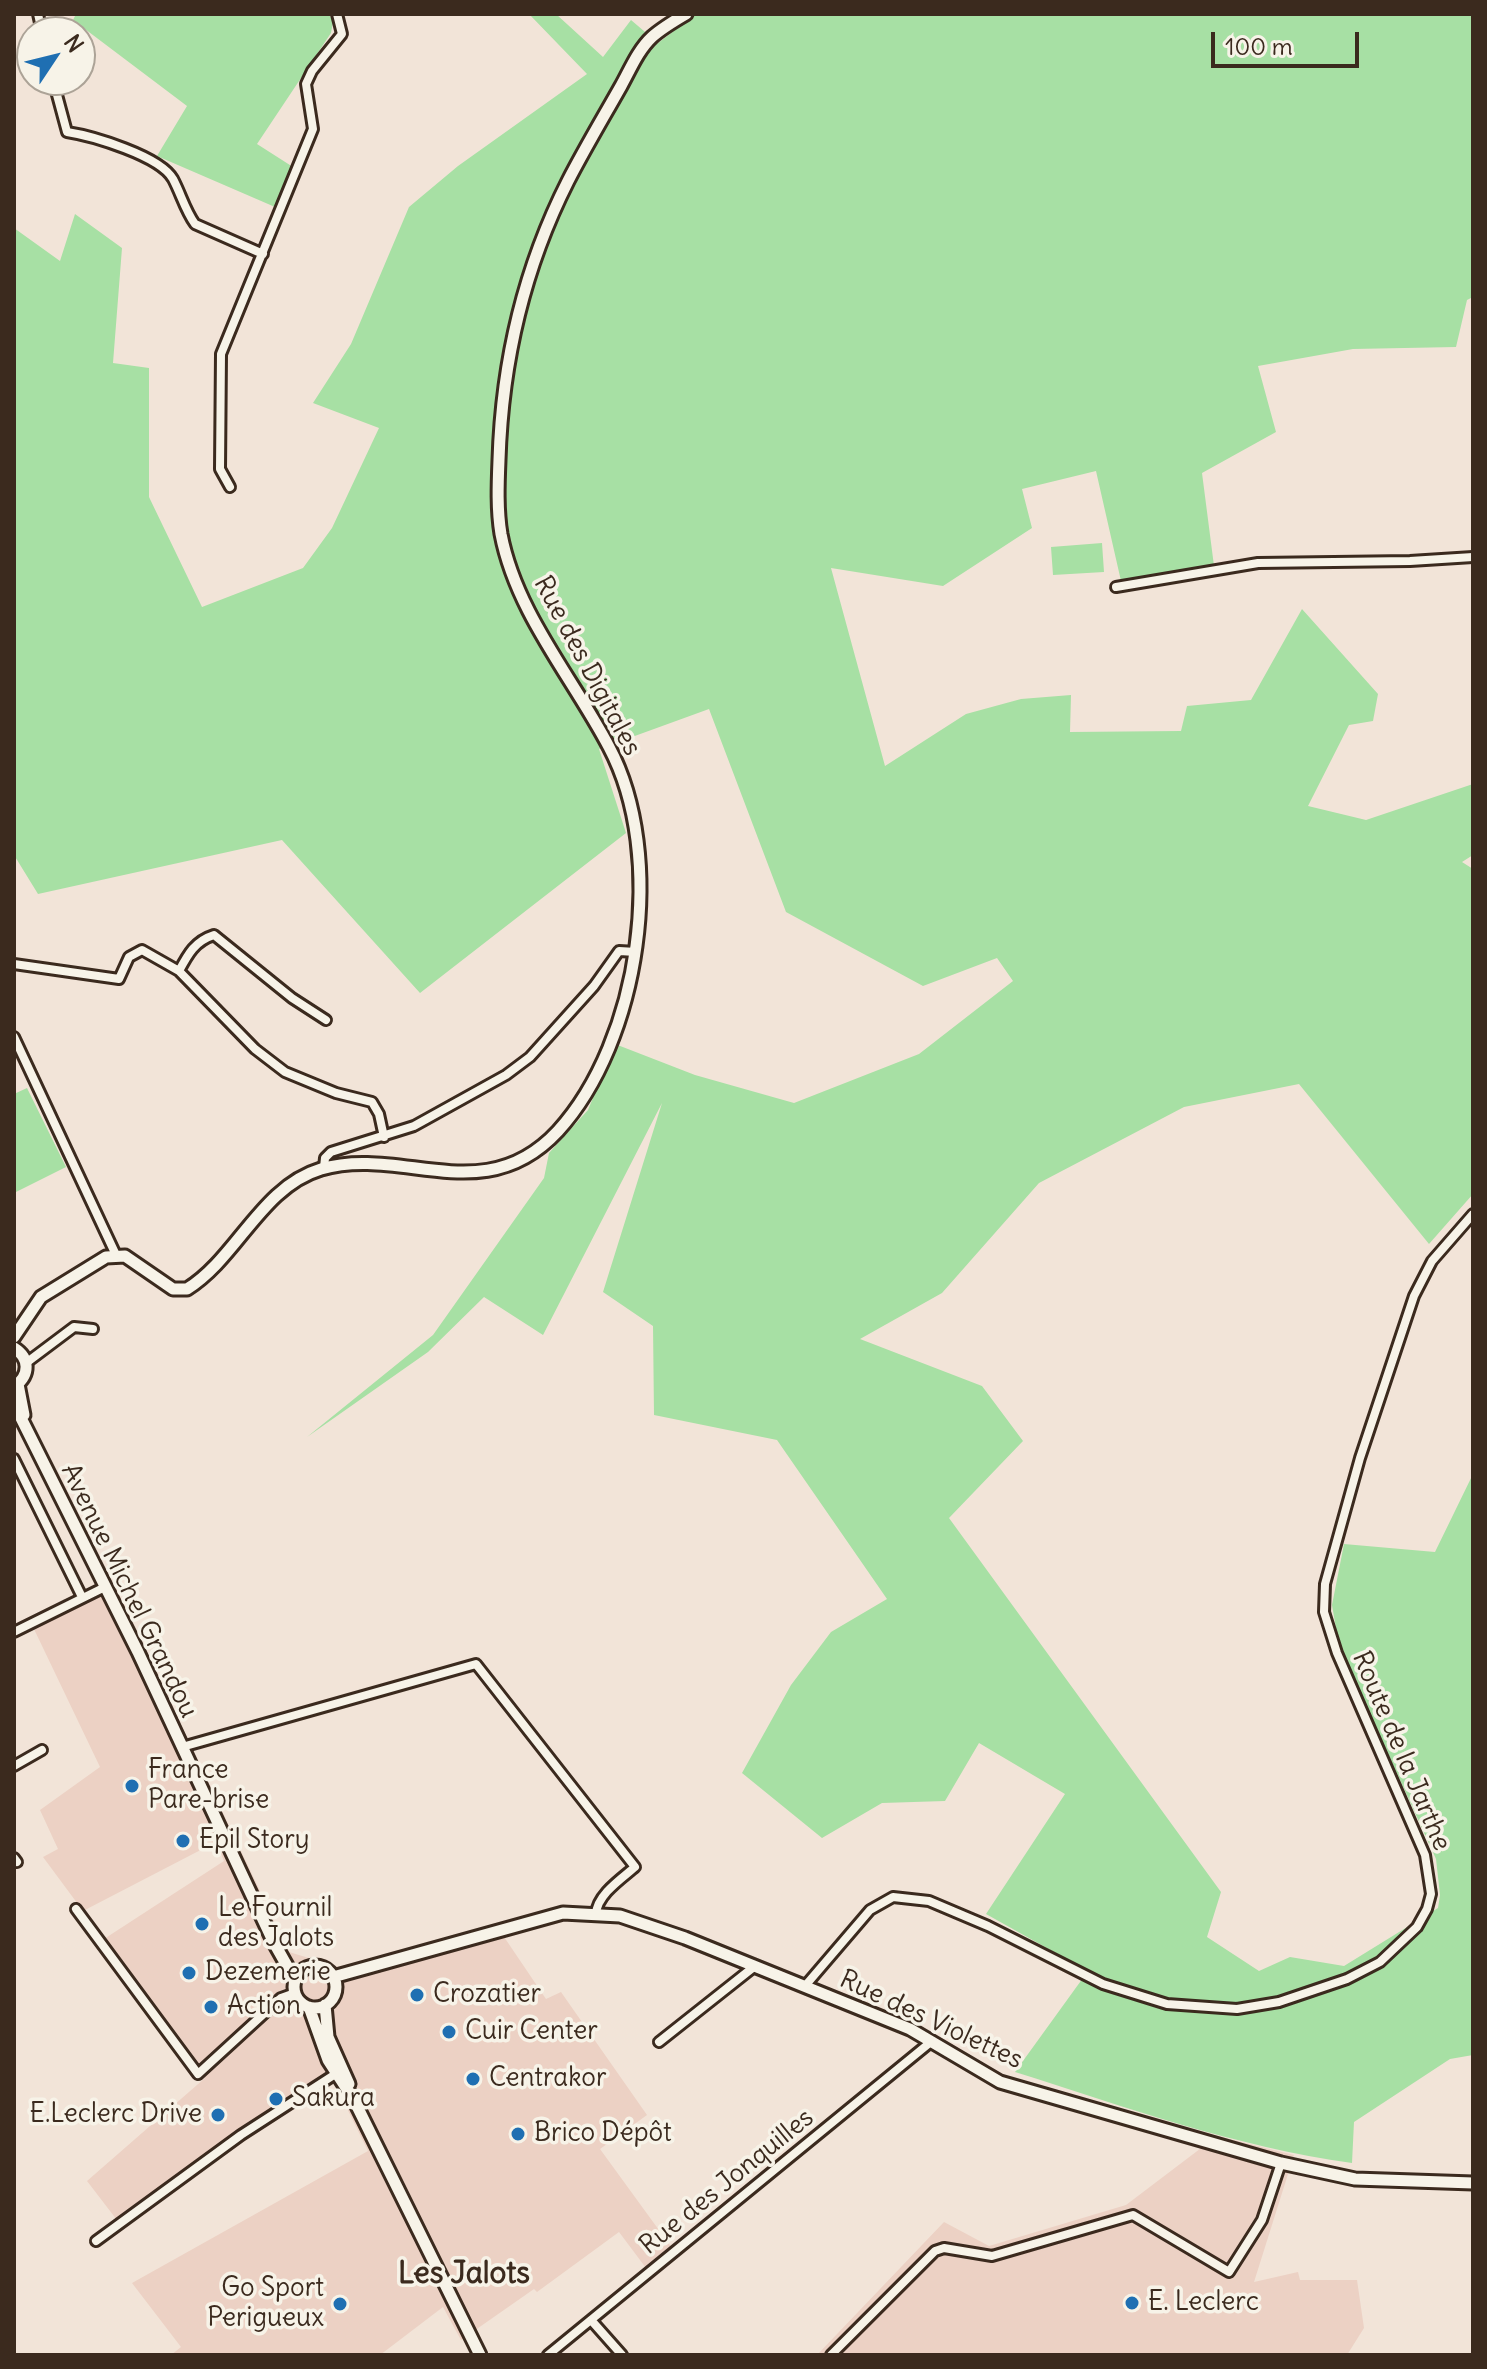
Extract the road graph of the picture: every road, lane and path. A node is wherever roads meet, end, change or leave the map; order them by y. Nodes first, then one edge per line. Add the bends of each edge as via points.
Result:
1 (337, 14) edge
2 (686, 14) edge
3 (57, 96) edge
4 (263, 254) junction
5 (230, 487) dead end
6 (1473, 557) edge
7 (1116, 587) dead end
8 (636, 952) junction
9 (14, 964) edge
10 (179, 971) junction
11 (326, 1020) dead end
12 (14, 1037) edge
13 (384, 1137) junction
14 (324, 1168) junction
15 (1473, 1214) edge
16 (116, 1255) junction
17 (25, 1317) junction
18 (93, 1329) dead end
19 (14, 1337) edge
20 (20, 1354) edge
21 (16, 1385) edge
22 (14, 1404) edge
23 (29, 1435) junction
24 (14, 1459) edge
25 (103, 1588) junction
26 (82, 1597) junction
27 (14, 1632) edge
28 (182, 1747) junction
29 (42, 1750) dead end
30 (14, 1766) edge
31 (76, 1909) dead end
32 (596, 1914) junction
33 (273, 1941) junction
34 (755, 1966) junction
35 (309, 1967) junction
36 (333, 1977) junction
37 (295, 1980) junction
38 (805, 1986) junction
39 (295, 1993) junction
40 (325, 2005) junction
41 (309, 2007) junction
42 (932, 2041) junction
43 (659, 2042) dead end
44 (337, 2073) junction
45 (354, 2100) junction
46 (1281, 2163) junction
47 (1473, 2183) edge
48 (96, 2241) dead end
49 (591, 2320) junction
50 (480, 2355) edge
51 (548, 2355) edge
52 (622, 2355) edge
53 (831, 2355) edge

1 - 4 street via 342,34 306,84 313,129
2 - 8 street, Rue des Digitales via 642,48 562,194 513,330 500,442 501,533 510,566 524,601 612,751 631,810 639,871
3 - 4 street via 67,132 162,164 195,224
4 - 5 street via 221,354 220,469
6 - 7 street via 1258,563
8 - 13 street via 619,951 530,1057 506,1075
8 - 14 street, Rue des Digitales via 621,1009 594,1076 568,1119 544,1144 480,1172
9 - 10 street via 113,980 123,976 129,957 142,950
10 - 11 street via 190,950 214,935
10 - 13 street via 255,1049 285,1072 372,1102
12 - 16 street
13 - 14 street via 331,1152
14 - 16 street, Rue des Digitales via 282,1191 187,1289 173,1289 134,1261
15 - 38 street, Route de la Jarthe via 1432,1261 1414,1296 1325,1584 1324,1612 1337,1653 1425,1855 1431,1894 1417,1927 1380,1962 1347,1979 1279,2002 1237,2009 1167,2004 1103,1984 988,1926 903,1895 880,1901 870,1910
16 - 17 street via 68,1278 41,1297
17 - 19 street
17 - 20 street
18 - 20 street via 74,1327
20 - 21 street via 25,1374
21 - 23 street, Avenue Michel Grandou
22 - 23 street, Avenue Michel Grandou
23 - 25 street, Avenue Michel Grandou
24 - 26 street
25 - 26 street
25 - 28 street, Avenue Michel Grandou
26 - 27 street
28 - 32 street via 476,1664 635,1867 607,1893
28 - 33 street, Avenue Michel Grandou
29 - 30 street
31 - 39 street via 198,2074 281,1998
32 - 34 street, Rue des Violettes via 620,1916
32 - 36 street, Rue des Violettes via 563,1913
33 - 35 street, Avenue Michel Grandou
33 - 37 street, Avenue Michel Grandou
34 - 38 street, Rue des Violettes
34 - 43 street
35 - 36 street via 323,1968
35 - 37 street
36 - 40 street via 335,1992
37 - 39 street
38 - 42 street, Rue des Violettes
39 - 41 street
40 - 41 street
40 - 45 street via 328,2037
41 - 44 street
42 - 46 street, Rue des Violettes via 1000,2082
42 - 49 street, Rue des Jonquilles
44 - 45 street
44 - 48 street via 241,2135
45 - 50 street
46 - 47 street, Rue des Violettes via 1355,2179
46 - 53 street via 1262,2220 1229,2272 1133,2215 992,2256 944,2248 935,2251
49 - 51 street, Rue des Jonquilles
49 - 52 street

